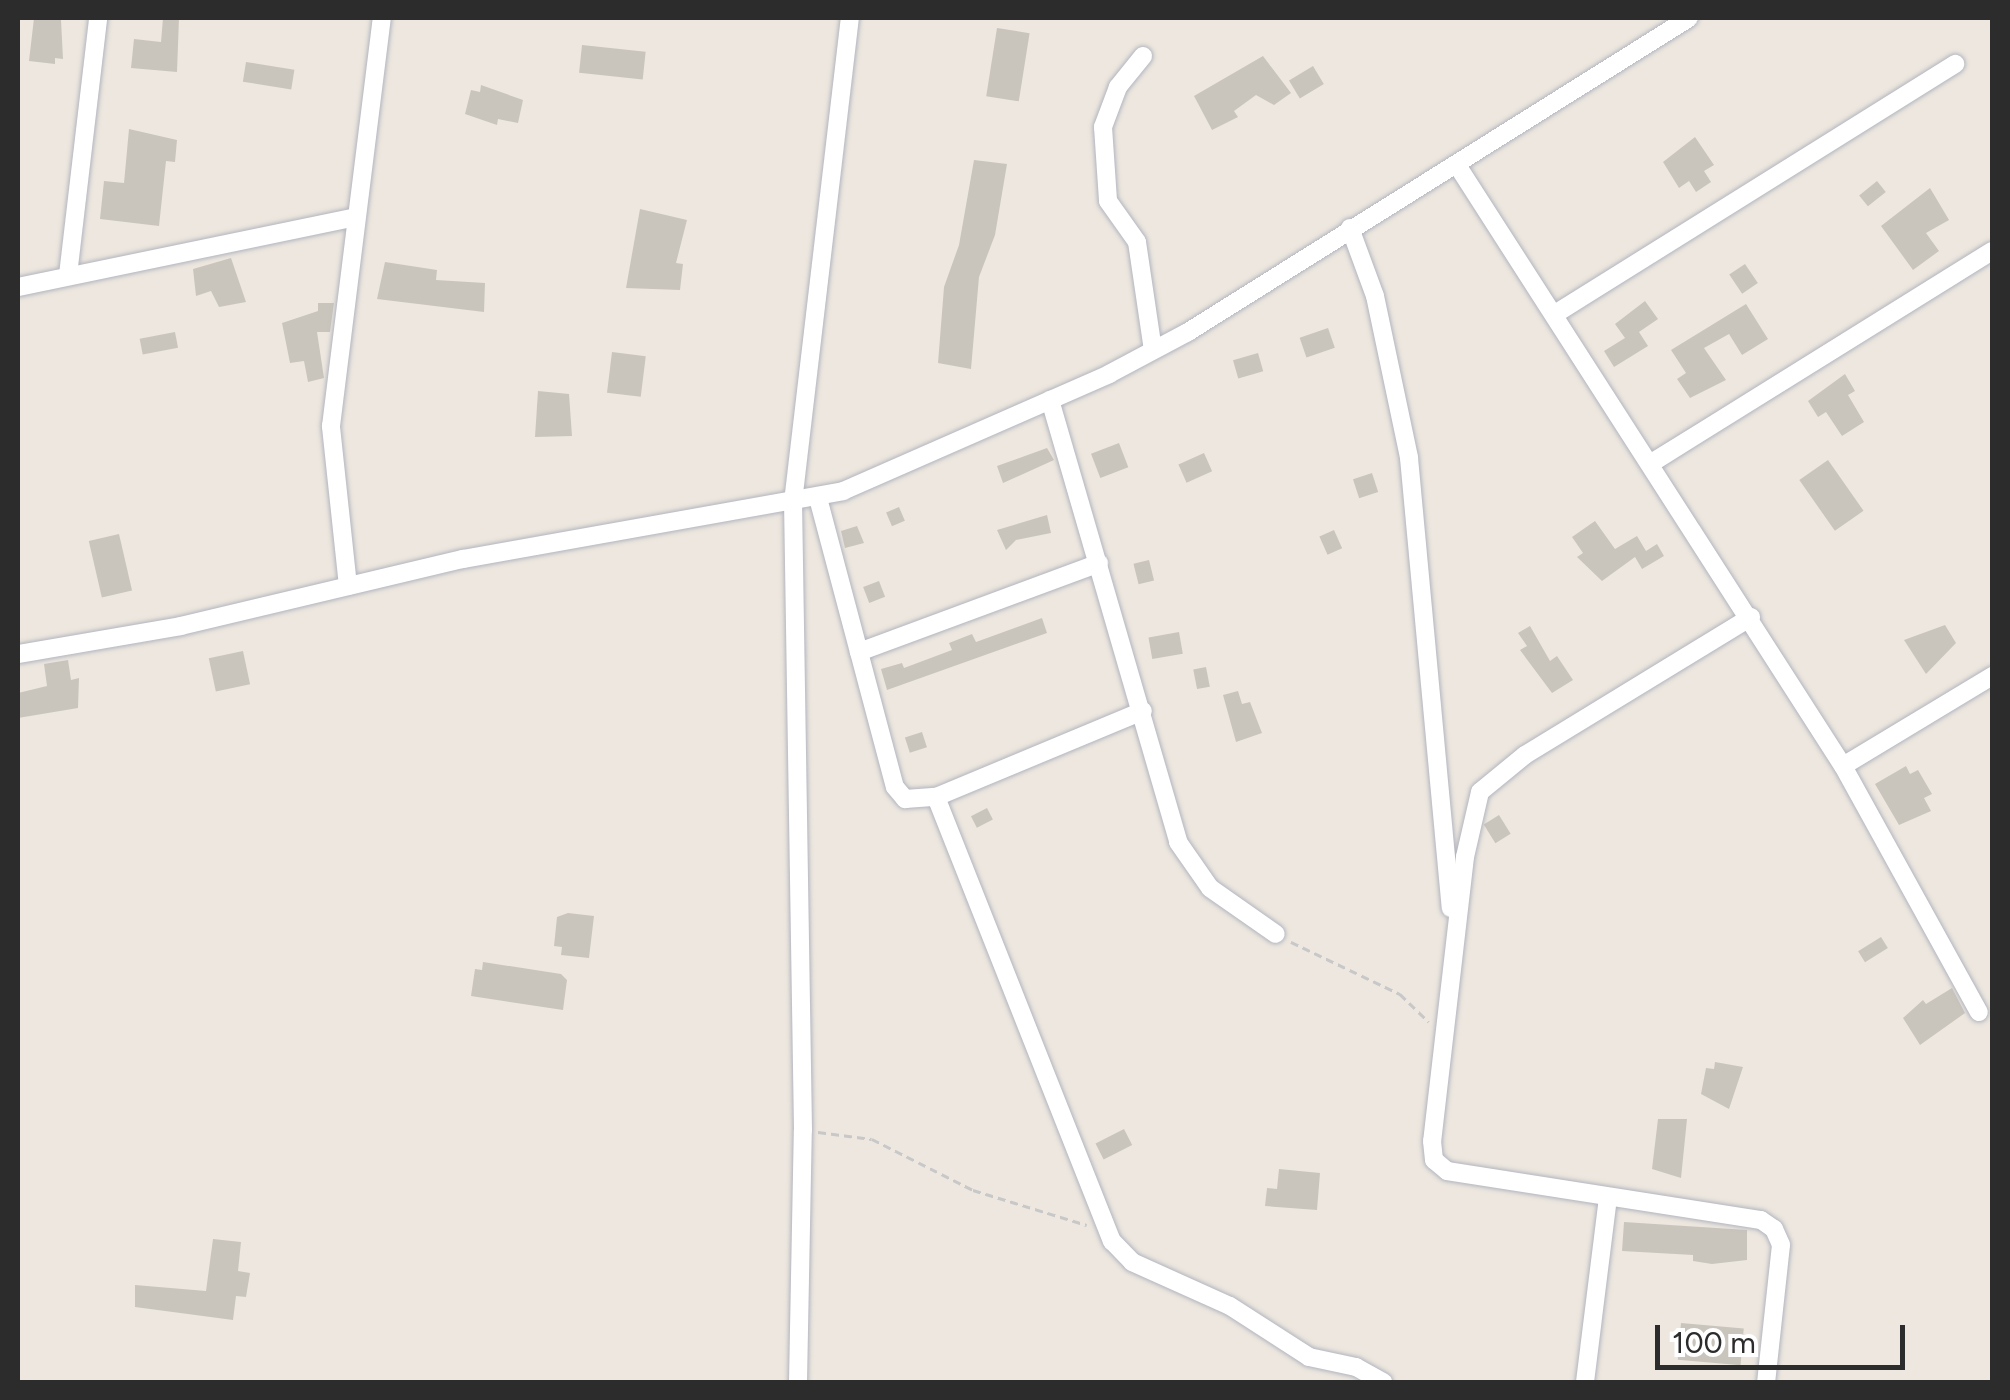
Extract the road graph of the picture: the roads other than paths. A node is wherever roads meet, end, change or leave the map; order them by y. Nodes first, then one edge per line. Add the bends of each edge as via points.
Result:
1 (98, 18) edge
2 (382, 18) edge
3 (850, 18) edge
4 (1689, 18) edge
5 (1143, 56) dead end
6 (1955, 64) dead end
7 (1457, 165) junction
8 (356, 217) junction
9 (1350, 228) junction
10 (1992, 251) edge
11 (68, 274) junction
12 (18, 287) edge
13 (1555, 314) junction
14 (1153, 350) junction
15 (1050, 400) junction
16 (1653, 462) junction
17 (818, 498) junction
18 (793, 502) junction
19 (1100, 563) junction
20 (348, 586) junction
21 (1751, 618) junction
22 (859, 652) junction
23 (18, 654) edge
24 (1992, 676) edge
25 (1143, 710) junction
26 (1843, 766) junction
27 (936, 796) junction
28 (1276, 934) road end
29 (1454, 940) junction
30 (1979, 1012) dead end
31 (1608, 1197) junction
32 (798, 1382) edge
33 (1384, 1382) edge
34 (1585, 1382) edge
35 (1766, 1382) edge

1 - 11 street
2 - 8 street
3 - 18 street
4 - 7 street
5 - 14 street via 1108,106 1103,127 1108,201 1137,242
6 - 13 street
7 - 9 street
7 - 13 street
8 - 11 street
8 - 20 street via 331,426
9 - 14 street
9 - 29 street via 1375,296 1409,458
10 - 16 street
11 - 12 street
13 - 16 street
14 - 15 street
15 - 17 street
15 - 19 street
16 - 21 street
17 - 18 street
17 - 22 street
18 - 20 street via 464,559
18 - 32 street via 804,1130
19 - 22 street
19 - 25 street
20 - 23 street
21 - 26 street
21 - 29 street via 1525,754 1480,792
22 - 27 street via 895,787 905,798
24 - 26 street
25 - 27 street
25 - 28 street via 1167,809 1190,866 1248,920
26 - 30 street
27 - 33 street via 1104,1228 1132,1262 1230,1306 1310,1358 1356,1367
29 - 31 street via 1434,1160 1447,1171
31 - 34 street
31 - 35 street via 1760,1220 1774,1228 1781,1244

